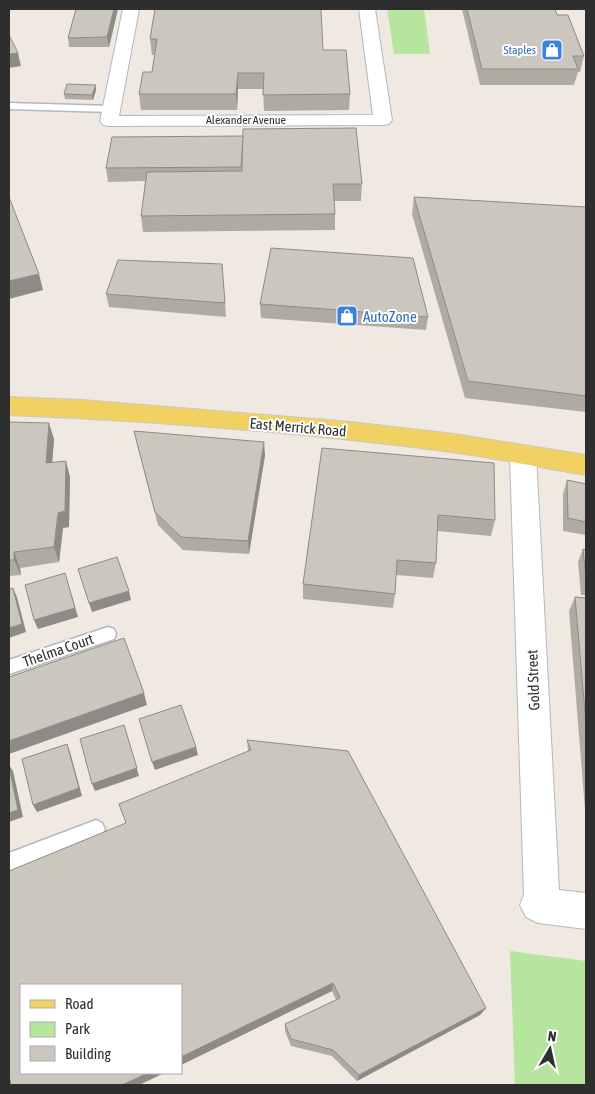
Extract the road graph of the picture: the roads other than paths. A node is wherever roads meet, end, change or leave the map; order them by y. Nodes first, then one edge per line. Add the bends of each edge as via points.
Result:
1 (131, 9) edge
2 (367, 9) edge
3 (9, 106) edge
4 (110, 115) junction
5 (9, 406) edge
6 (523, 455) junction
7 (586, 465) edge
8 (108, 634) dead end
9 (9, 667) edge
10 (96, 829) dead end
11 (9, 862) edge
12 (586, 911) edge

1 - 4 street
2 - 4 street, Alexander Avenue via 383,120
3 - 4 lane
5 - 6 main road, East Merrick Road via 351,431
6 - 7 main road, East Merrick Road
6 - 12 street, Gold Street via 542,896 538,905
8 - 9 lane, Thelma Court
10 - 11 lane

